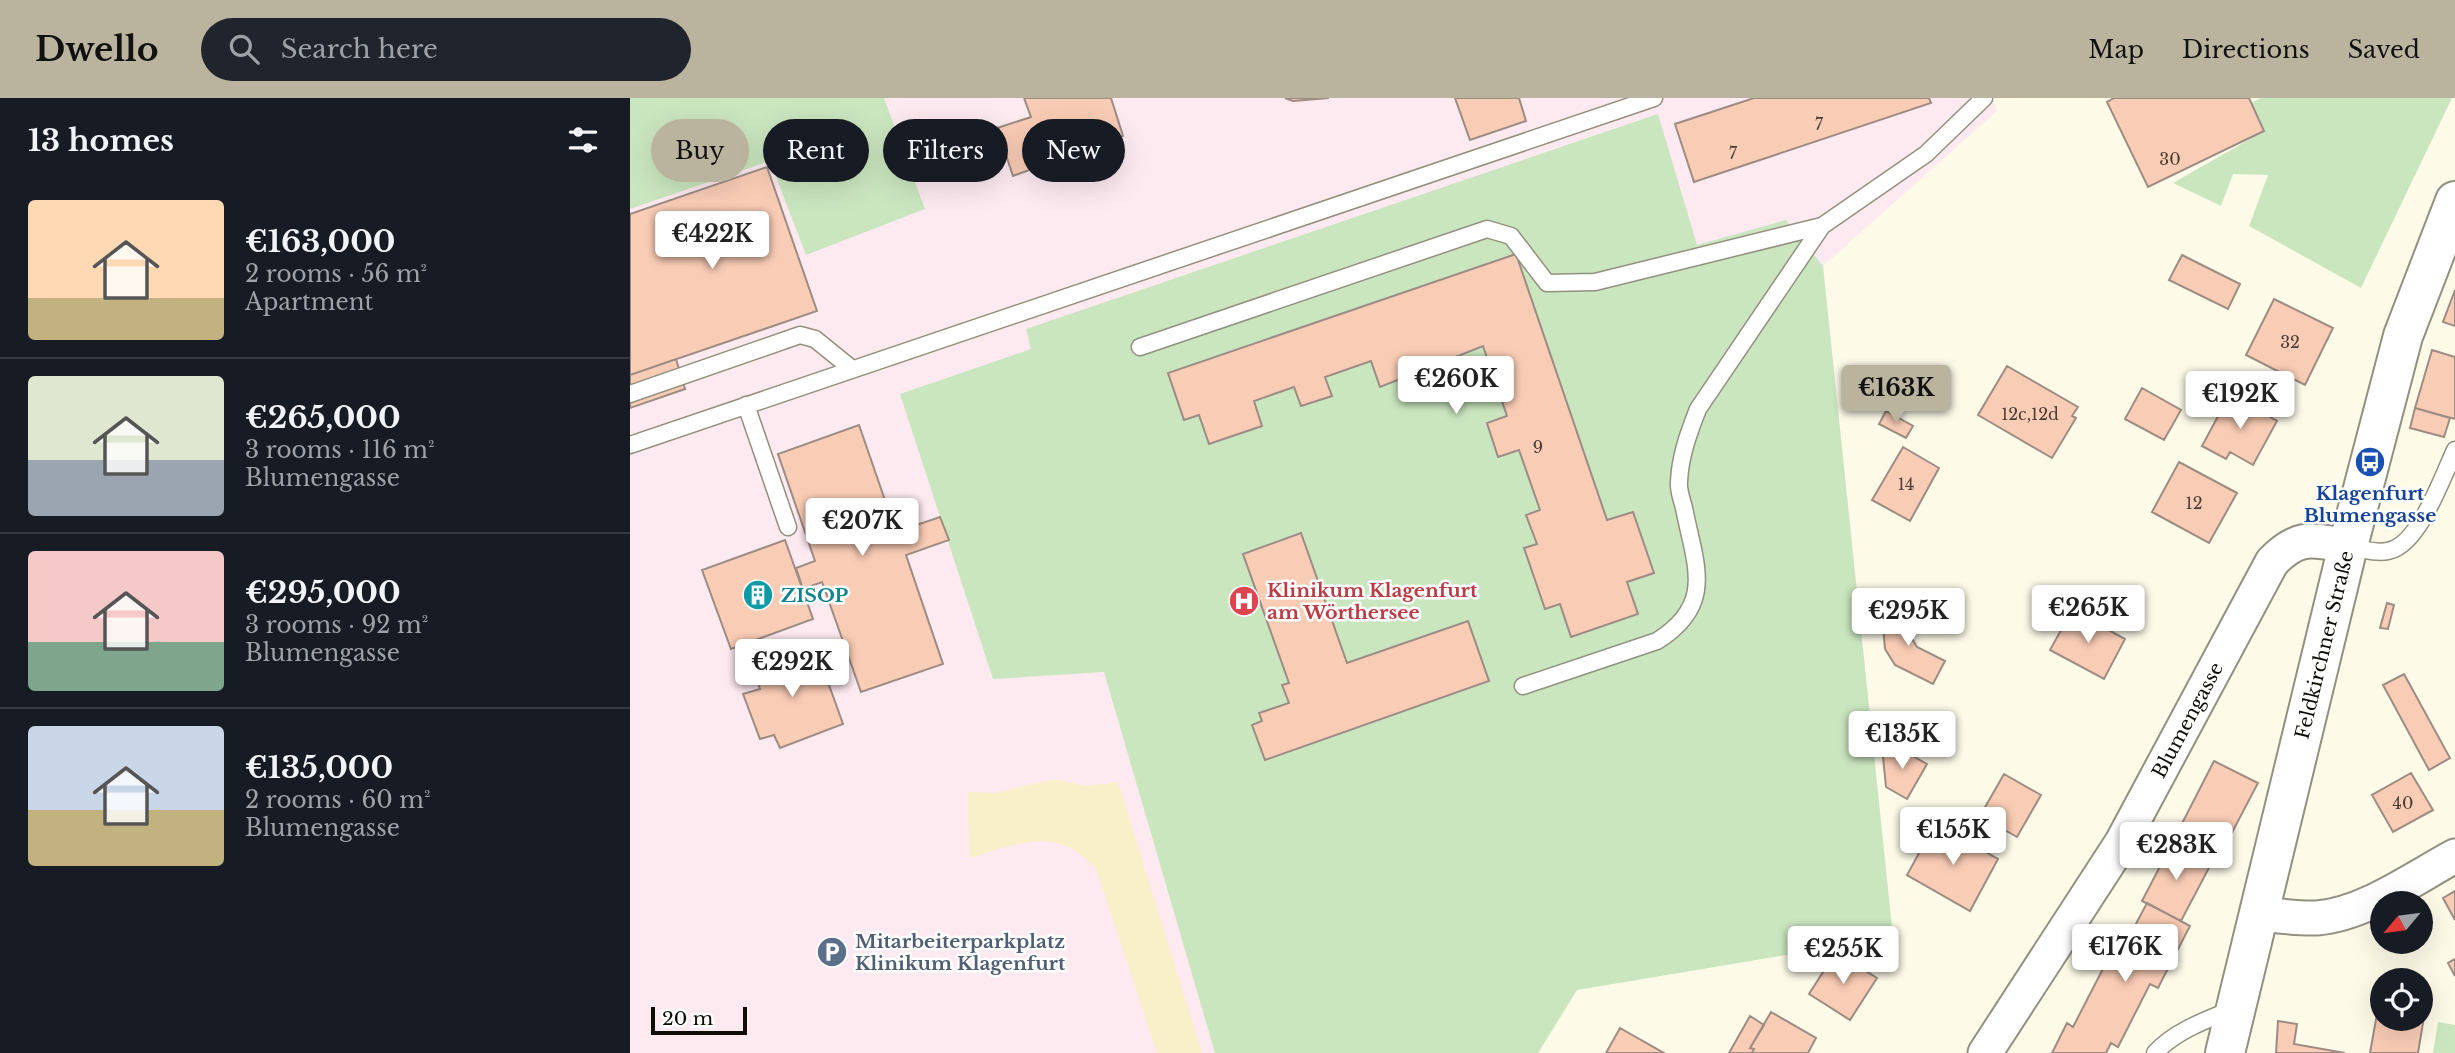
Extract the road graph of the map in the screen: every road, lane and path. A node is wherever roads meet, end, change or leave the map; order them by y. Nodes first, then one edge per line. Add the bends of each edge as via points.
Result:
1 (1654, 98) edge
2 (1984, 98) edge
3 (2455, 201) edge
4 (1822, 226) junction
5 (1140, 347) dead end
6 (852, 369) junction
7 (630, 394) edge
8 (746, 405) junction
9 (630, 445) edge
10 (2455, 450) edge
11 (788, 527) dead end
12 (2348, 546) junction
13 (1523, 686) dead end
14 (2455, 856) edge
15 (2258, 914) junction
16 (2236, 1008) junction
17 (1985, 1053) edge
18 (2155, 1053) edge
19 (2225, 1053) edge

1 - 6 lane
2 - 4 lane via 1926,154
3 - 12 main road, Feldkirchner Straße via 2403,336
4 - 5 lane via 1595,282 1547,283 1511,236 1487,229
4 - 13 lane via 1698,409 1685,442 1678,483 1699,583 1690,611 1675,630 1657,641
6 - 7 lane via 815,340 800,335
6 - 8 lane
8 - 9 lane
8 - 11 lane
10 - 12 lane via 2408,539 2395,549 2380,552
12 - 15 main road, Feldkirchner Straße
12 - 17 street, Blumengasse via 2309,539 2288,546 2272,562 2122,842
14 - 15 street via 2343,912 2318,918
15 - 16 main road, Feldkirchner Straße
16 - 18 lane via 2168,1040
16 - 19 main road, Feldkirchner Straße

